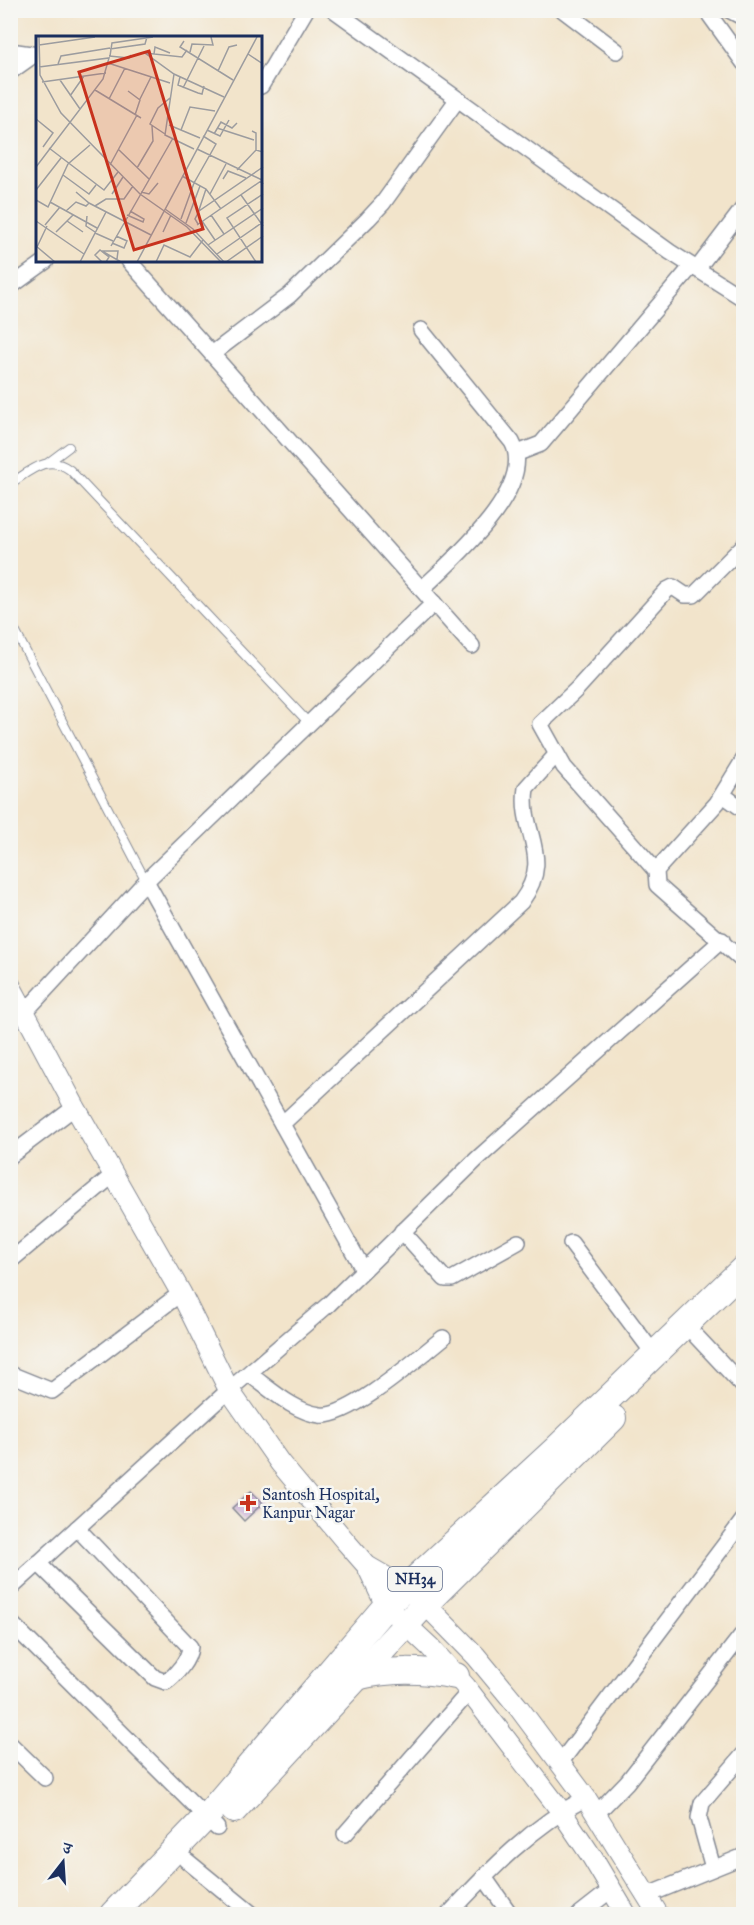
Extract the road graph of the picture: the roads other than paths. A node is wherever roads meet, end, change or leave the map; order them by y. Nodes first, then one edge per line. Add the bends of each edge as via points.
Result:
1 (306, 10) edge
2 (334, 10) edge
3 (563, 10) edge
4 (706, 10) edge
5 (729, 10) edge
6 (744, 18) edge
7 (10, 51) edge
8 (617, 51) dead end
9 (36, 55) edge
10 (744, 63) edge
11 (10, 72) edge
12 (262, 84) edge
13 (458, 100) junction
14 (744, 207) edge
15 (45, 262) edge
16 (130, 262) edge
17 (694, 268) junction
18 (10, 287) edge
19 (744, 299) edge
20 (421, 330) dead end
21 (212, 354) junction
22 (69, 447) dead end
23 (518, 453) junction
24 (49, 462) junction
25 (10, 484) edge
26 (744, 545) edge
27 (422, 589) junction
28 (434, 603) junction
29 (10, 621) edge
30 (472, 646) dead end
31 (308, 722) junction
32 (556, 755) junction
33 (744, 759) edge
34 (723, 795) junction
35 (744, 810) edge
36 (656, 872) junction
37 (146, 881) junction
38 (722, 940) junction
39 (744, 962) edge
40 (10, 985) edge
41 (25, 1012) junction
42 (75, 1107) junction
43 (282, 1124) junction
44 (10, 1156) edge
45 (113, 1175) junction
46 (402, 1232) junction
47 (518, 1242) dead end
48 (571, 1243) dead end
49 (10, 1261) edge
50 (744, 1268) edge
51 (363, 1269) junction
52 (744, 1290) edge
53 (181, 1293) junction
54 (696, 1336) junction
55 (443, 1338) dead end
56 (654, 1354) junction
57 (10, 1374) edge
58 (249, 1374) junction
59 (744, 1387) edge
60 (229, 1390) junction
61 (744, 1519) edge
62 (77, 1527) junction
63 (38, 1563) junction
64 (367, 1566) junction
65 (405, 1588) junction
66 (10, 1589) edge
67 (425, 1604) junction
68 (386, 1606) junction
69 (10, 1622) edge
70 (406, 1624) junction
71 (744, 1632) edge
72 (356, 1677) junction
73 (462, 1684) junction
74 (10, 1744) edge
75 (744, 1754) edge
76 (560, 1763) junction
77 (45, 1778) dead end
78 (591, 1806) junction
79 (561, 1811) junction
80 (211, 1822) junction
81 (345, 1834) dead end
82 (744, 1856) edge
83 (186, 1860) junction
84 (713, 1868) junction
85 (484, 1878) junction
86 (612, 1889) junction
87 (648, 1895) junction
88 (113, 1914) edge
89 (134, 1914) edge
90 (252, 1914) edge
91 (449, 1914) edge
92 (510, 1914) edge
93 (580, 1914) edge
94 (626, 1914) edge
95 (658, 1914) edge

1 - 12 street
2 - 13 street
3 - 8 street
4 - 10 street
5 - 6 street
7 - 9 street
9 - 11 street
13 - 17 street
13 - 21 street via 368,219 290,295
14 - 17 street
15 - 18 street
16 - 21 street
17 - 19 street
17 - 23 street via 541,444
20 - 23 street
21 - 27 street
22 - 24 lane
23 - 27 street via 517,471 489,520
24 - 25 lane
24 - 31 lane via 63,465 79,478
26 - 32 street via 694,595 685,595 674,587 667,590 540,724
27 - 28 street
28 - 30 street
28 - 31 street
29 - 37 lane
31 - 37 street
32 - 36 street
32 - 43 street via 526,788 537,863 527,895
33 - 34 street
34 - 35 street
34 - 36 street
36 - 38 street via 657,885
37 - 41 street
37 - 43 street
38 - 39 street
38 - 46 street via 477,1159
40 - 41 street
41 - 42 street
42 - 44 street
42 - 45 street
43 - 51 street
45 - 49 street
45 - 53 street
46 - 47 street via 444,1279 452,1279
46 - 51 street
48 - 56 street
50 - 56 highway, NH34
51 - 58 street
52 - 54 highway, NH34
53 - 57 street via 52,1391
53 - 60 street
54 - 59 street
54 - 67 highway, NH34
55 - 58 street via 356,1404 321,1416 298,1408
56 - 65 highway, NH34
58 - 60 street
60 - 62 street
60 - 64 street via 280,1464
61 - 76 street
62 - 63 street
62 - 63 street via 190,1647 172,1678 166,1682 155,1678
63 - 66 street
64 - 65 street
64 - 68 street
65 - 67 street
65 - 68 highway, NH34
67 - 70 highway, NH34
67 - 76 street via 476,1656
68 - 70 street
68 - 80 highway, NH34
69 - 80 street
70 - 72 highway, NH34
70 - 73 street
71 - 78 street via 627,1782
72 - 73 highway via 416,1669
72 - 80 highway, NH34
73 - 79 street
73 - 81 street
74 - 77 street
75 - 84 street via 702,1803 699,1818
76 - 78 street
78 - 79 street
78 - 87 street
79 - 85 street
79 - 86 street
80 - 83 highway, NH34
80 - 88 highway, NH34
82 - 84 street
83 - 89 highway, NH34
83 - 90 street
84 - 87 street
85 - 91 street
85 - 92 street
86 - 93 street
86 - 94 street
87 - 95 street

